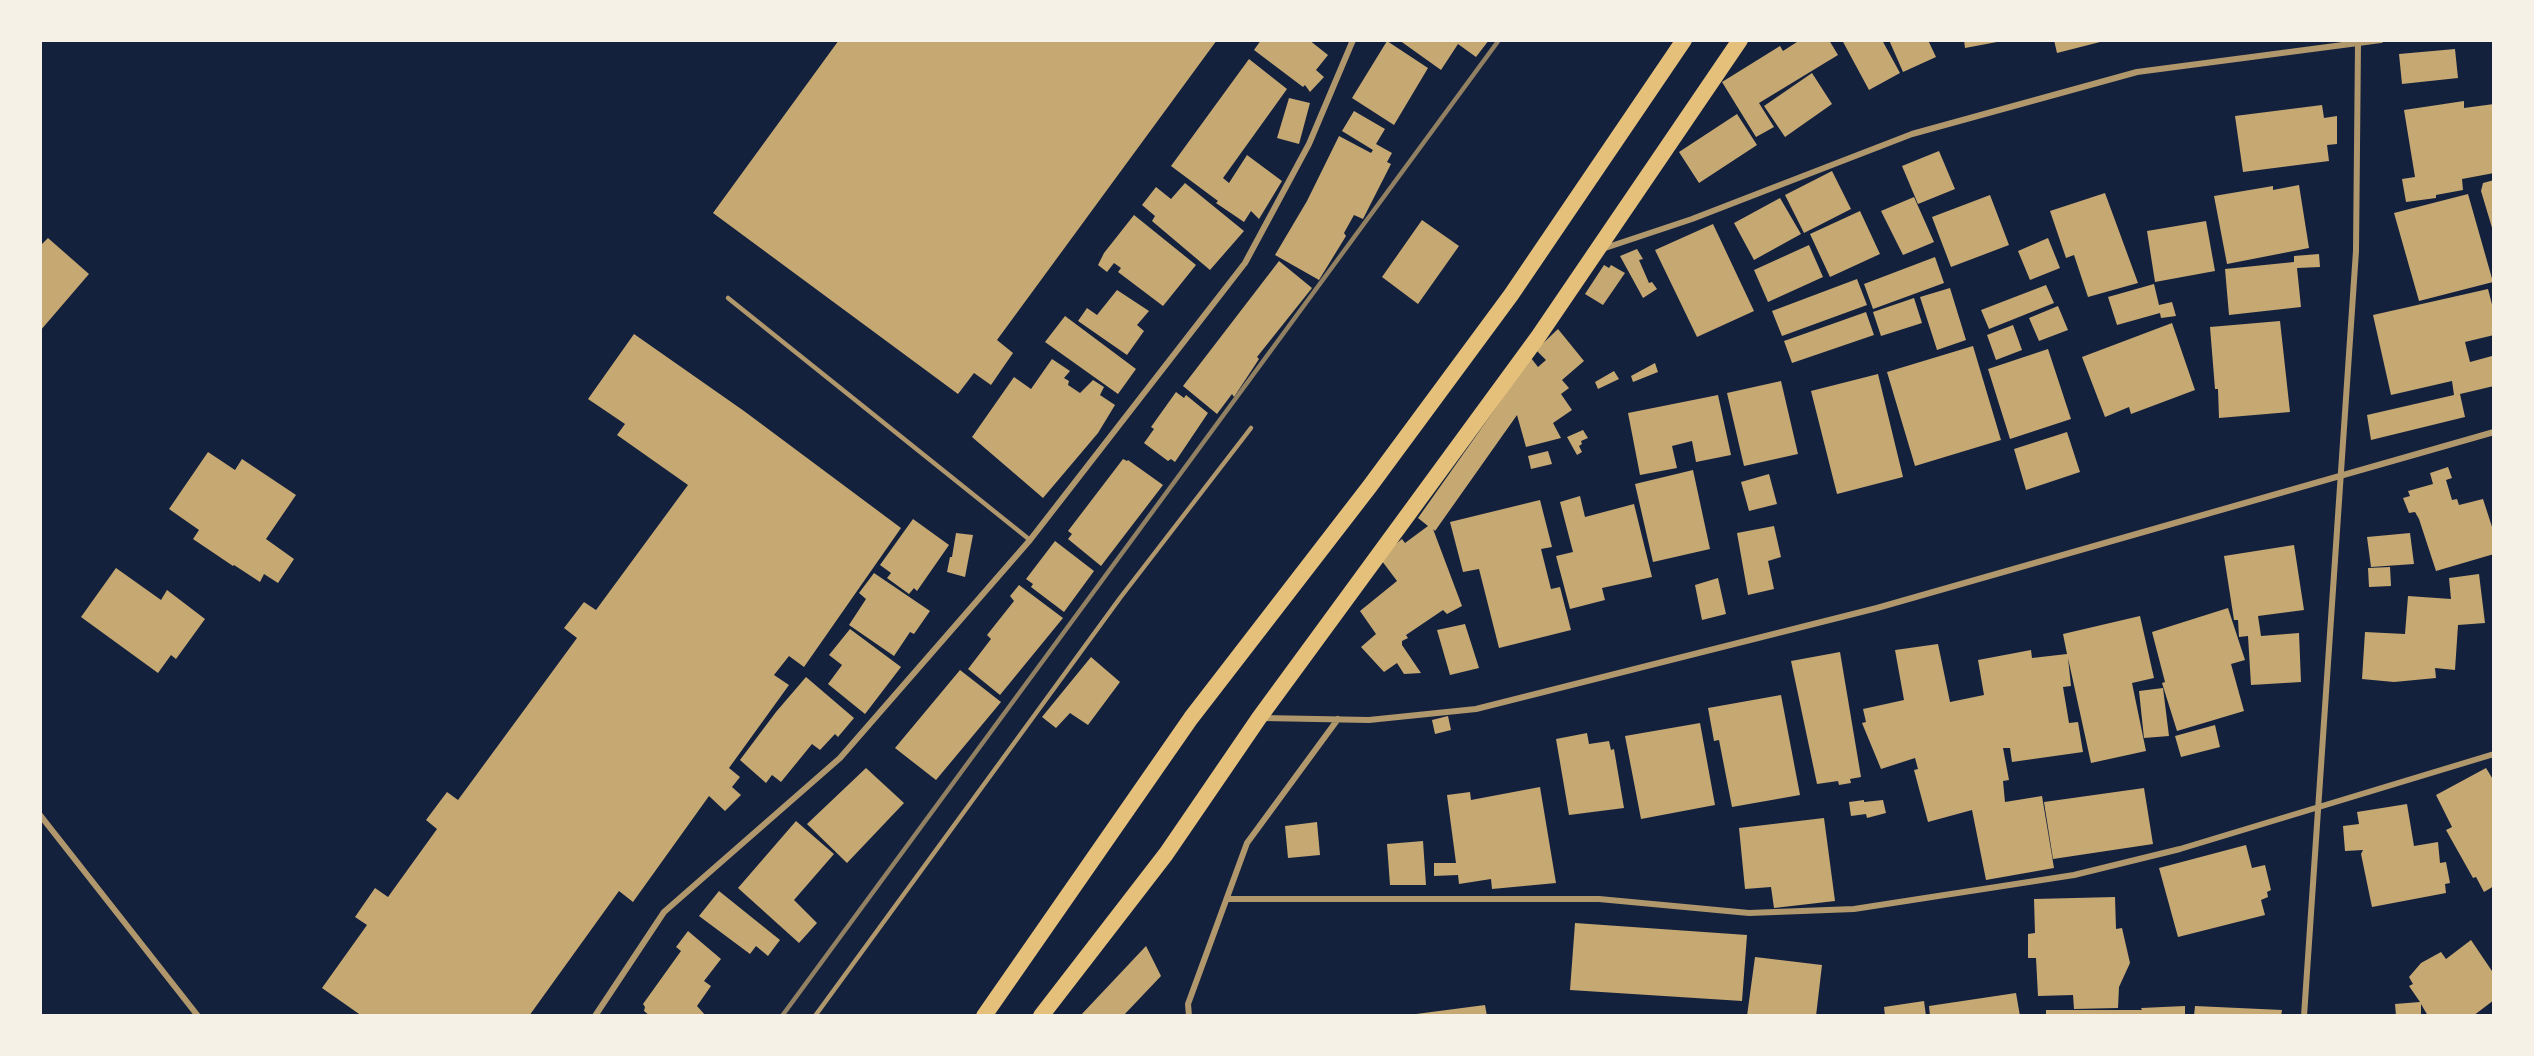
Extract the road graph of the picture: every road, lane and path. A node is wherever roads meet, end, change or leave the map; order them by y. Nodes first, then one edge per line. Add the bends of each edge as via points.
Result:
1 (1353, 40) edge
2 (1684, 40) edge
3 (1740, 40) edge
4 (2381, 40) edge
5 (2358, 44) junction
6 (1596, 252) junction
7 (728, 298) dead end
8 (1251, 428) dead end
9 (2493, 432) edge
10 (2340, 477) junction
11 (1030, 540) junction
12 (1259, 718) junction
13 (1338, 719) junction
14 (2493, 754) edge
15 (2318, 806) junction
16 (40, 815) edge
17 (1227, 899) junction
18 (198, 1016) edge
19 (595, 1016) edge
20 (816, 1016) edge
21 (984, 1016) edge
22 (1041, 1016) edge
23 (1189, 1016) edge
24 (2304, 1016) edge

1 - 11 street via 1309,144 1245,263
2 - 21 highway via 1511,295 1191,718
3 - 6 highway
4 - 5 street
5 - 6 street via 2126,75 1912,134
5 - 10 street via 2355,251
6 - 12 highway
7 - 11 lane
8 - 20 lane via 1120,598
9 - 10 street
10 - 13 street via 1877,608 1476,709 1369,720
10 - 15 street
11 - 19 street via 840,758 664,912
12 - 13 street
12 - 22 highway via 1166,854
13 - 17 street via 1247,843
14 - 15 street
15 - 17 street via 2180,849 2074,875 1854,909 1749,913 1599,899
15 - 24 street
16 - 18 street
17 - 23 street via 1188,1004

